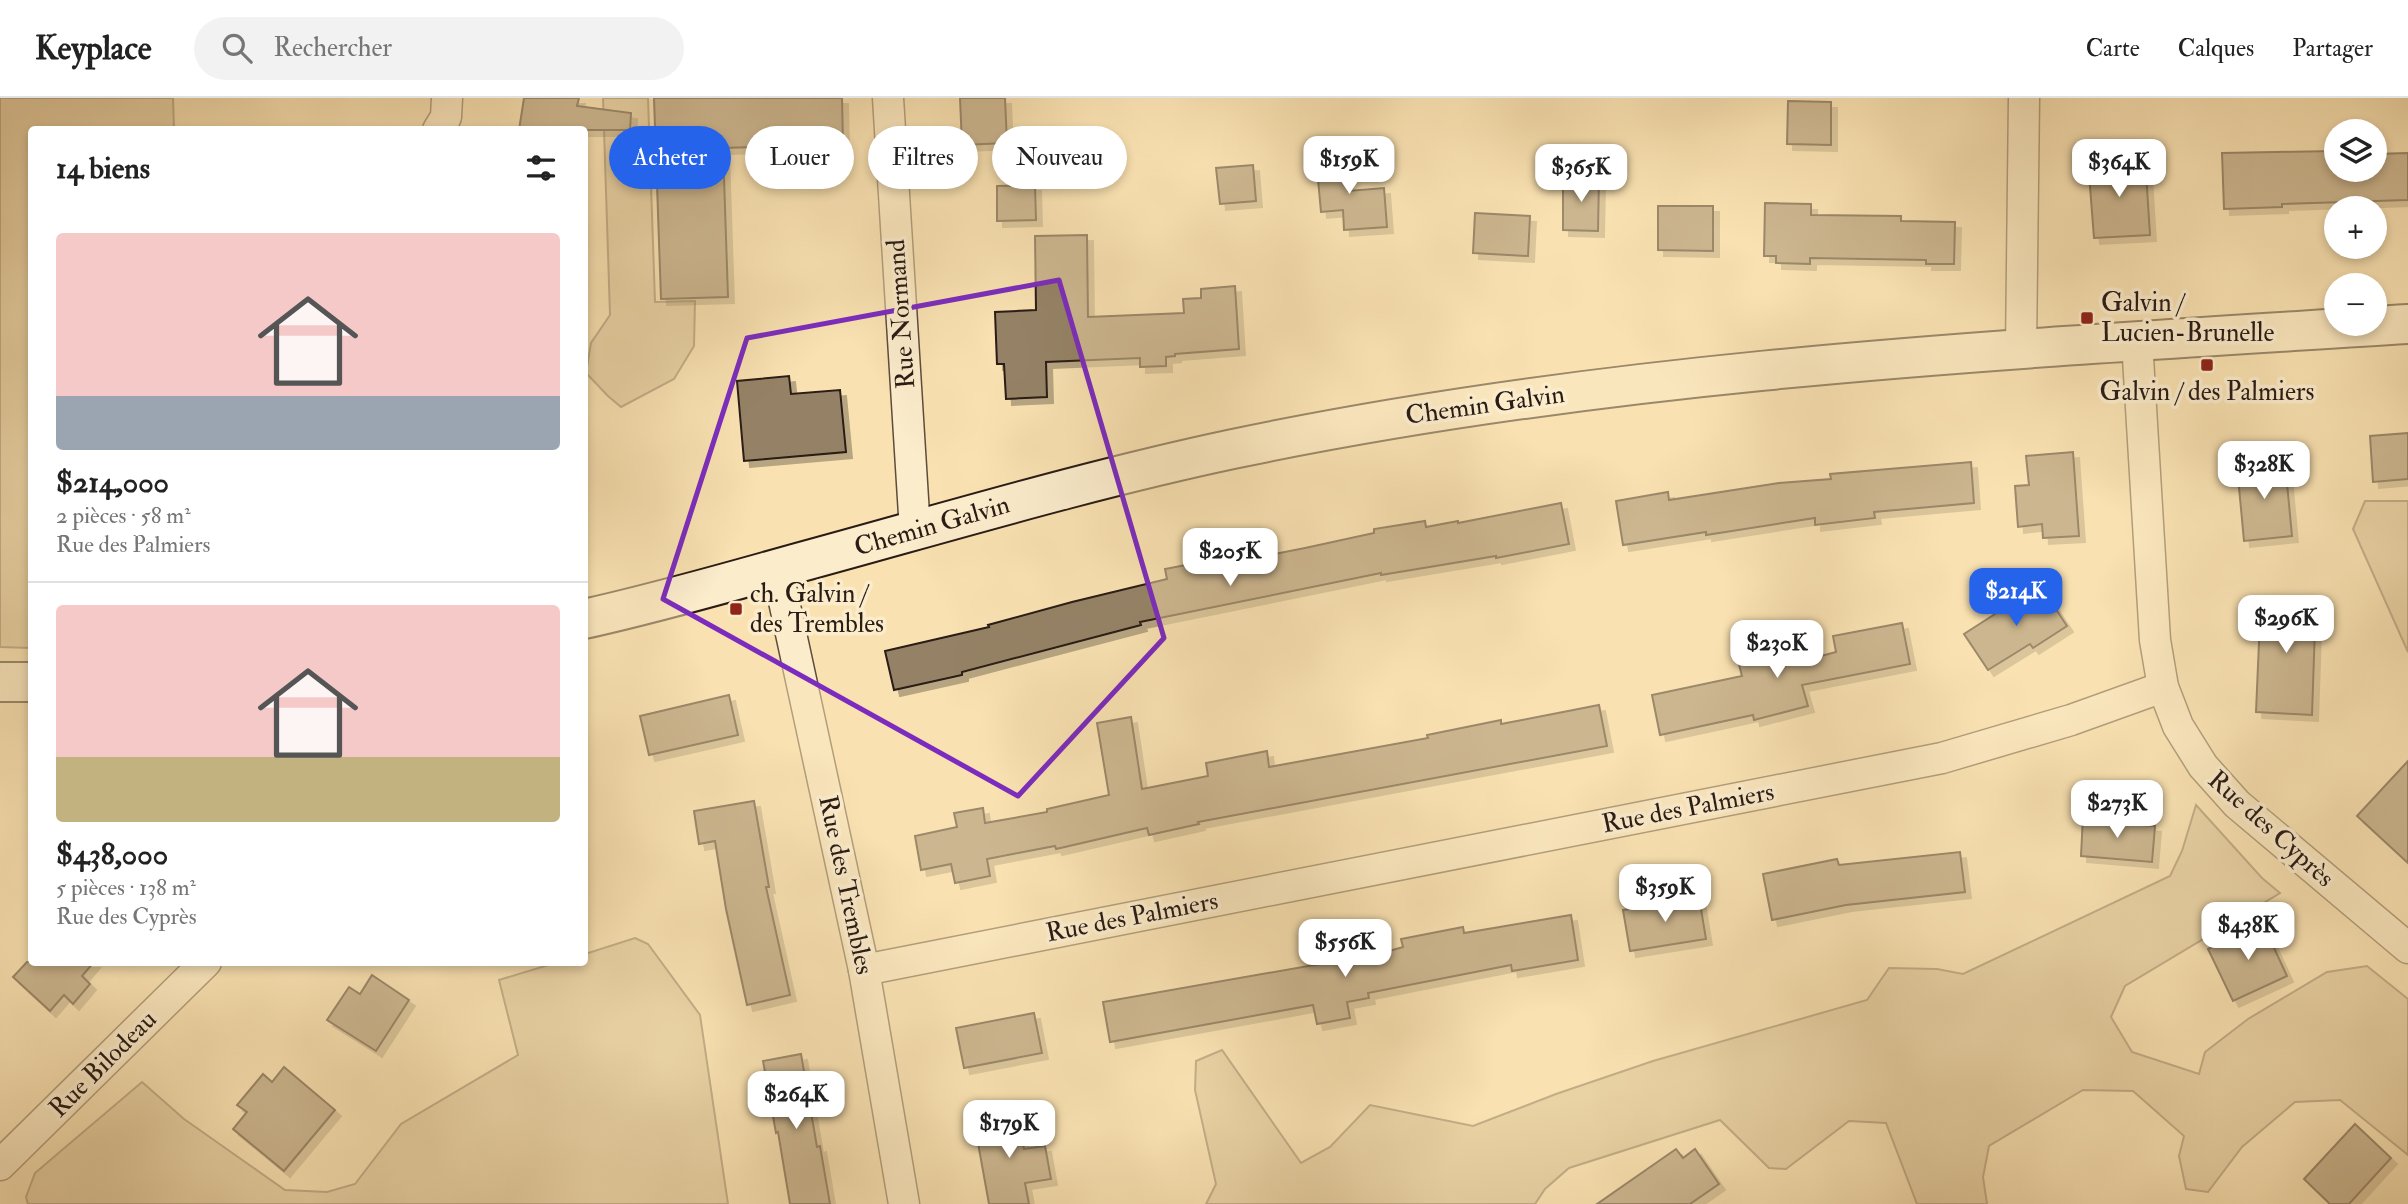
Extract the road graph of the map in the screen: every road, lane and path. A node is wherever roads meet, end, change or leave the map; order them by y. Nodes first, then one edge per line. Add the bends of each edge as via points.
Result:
1 (447, 98) edge
2 (888, 98) edge
3 (2024, 98) edge
4 (440, 126) edge
5 (2408, 324) edge
6 (2137, 341) junction
7 (2021, 350) junction
8 (915, 531) junction
9 (778, 569) junction
10 (588, 617) edge
11 (0, 682) edge
12 (28, 682) edge
13 (2164, 688) junction
14 (2408, 948) edge
15 (202, 966) edge
16 (864, 970) junction
17 (0, 1165) edge
18 (904, 1204) edge

1 - 4 street
2 - 8 street, Rue Normand
3 - 7 street
5 - 6 street, Chemin Galvin
6 - 7 street, Chemin Galvin
6 - 13 street via 2155,640
7 - 8 street, Chemin Galvin via 1765,370 1407,416 1218,453
8 - 9 street, Chemin Galvin
9 - 10 street, Chemin Galvin
9 - 16 street, Rue des Trembles
11 - 12 street
13 - 14 street, Rue des Cyprès via 2178,726 2203,766 2236,804
13 - 16 street, Rue des Palmiers via 1942,758
15 - 17 street, Rue Bilodeau
16 - 18 street, Rue des Trembles

